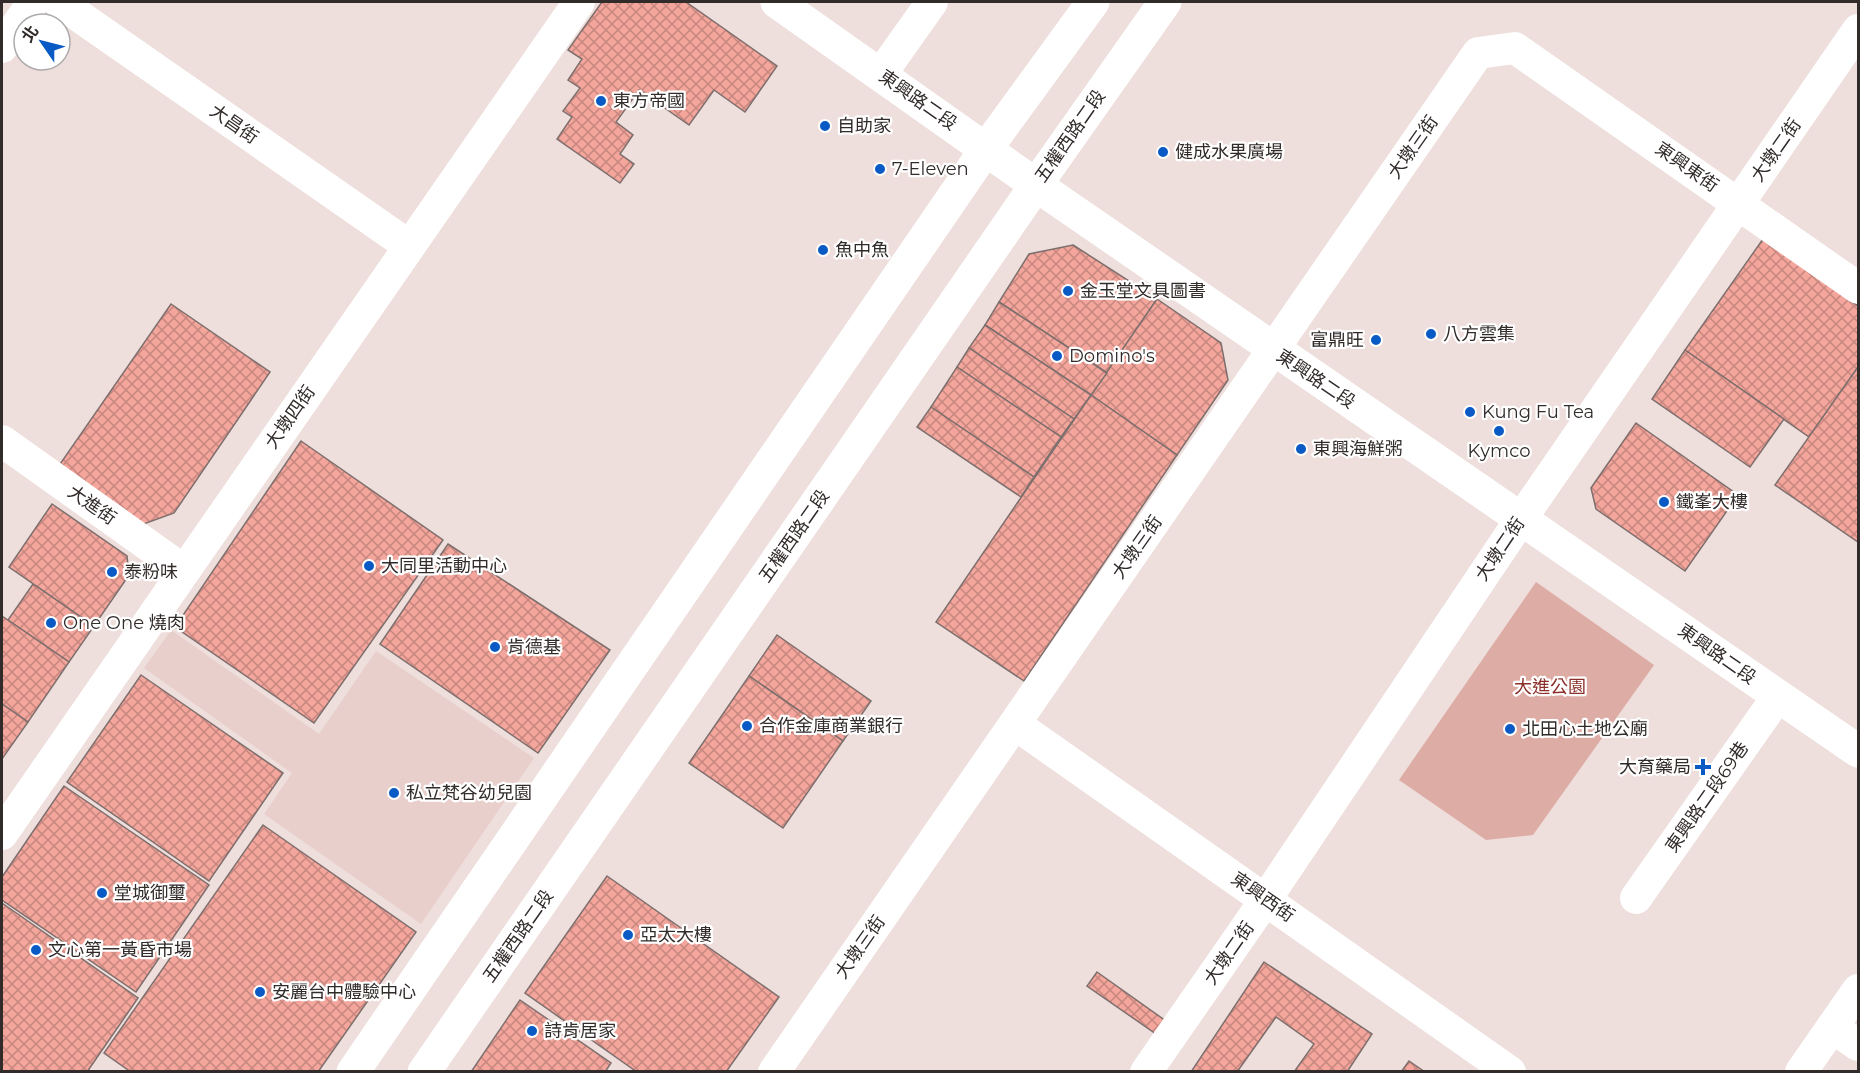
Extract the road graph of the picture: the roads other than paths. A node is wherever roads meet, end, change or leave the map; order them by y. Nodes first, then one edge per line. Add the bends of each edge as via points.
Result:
1 (33, 2) edge
2 (59, 2) edge
3 (579, 2) edge
4 (777, 2) edge
5 (932, 2) edge
6 (1093, 2) edge
7 (1165, 2) edge
8 (1858, 30) edge
9 (2, 47) edge
10 (1515, 48) joint
11 (881, 74) junction
12 (986, 149) junction
13 (1036, 185) junction
14 (1740, 203) junction
15 (409, 246) junction
16 (1858, 288) edge
17 (1274, 350) junction
18 (3, 446) edge
19 (1521, 519) junction
20 (183, 570) junction
21 (1778, 696) junction
22 (1015, 724) junction
23 (1858, 751) edge
24 (2, 834) edge
25 (1636, 898) dead end
26 (1266, 899) junction
27 (1858, 990) edge
28 (1832, 1027) junction
29 (1858, 1045) edge
30 (353, 1071) edge
31 (424, 1071) edge
32 (774, 1071) edge
33 (1146, 1071) edge
34 (1510, 1071) edge
35 (1801, 1071) edge

1 - 9 street
2 - 15 street, 大昌街
3 - 15 street, 大墩四街
4 - 11 main road, 東興路二段
5 - 11 street
6 - 12 main road
7 - 13 main road, 五權西路二段
8 - 14 street, 大墩二街
10 - 14 street, 東興東街
10 - 17 street, 大墩三街 via 1478,53
11 - 12 main road, 東興路二段
12 - 13 main road, 東興路二段
12 - 30 main road
13 - 17 main road, 東興路二段
13 - 31 main road, 五權西路二段
14 - 16 street, 東興東街
14 - 19 street, 大墩二街
15 - 20 street, 大墩四街
17 - 19 main road, 東興路二段
17 - 22 street, 大墩三街
18 - 20 street, 大進街
19 - 21 main road, 東興路二段
19 - 26 street, 大墩二街
20 - 24 street, 大墩四街
21 - 23 main road, 東興路二段
21 - 25 street, 東興路二段69巷
22 - 26 street, 東興西街
22 - 32 street, 大墩三街
26 - 33 street, 大墩二街
26 - 34 street, 東興西街
27 - 28 street
28 - 29 street
28 - 35 street

